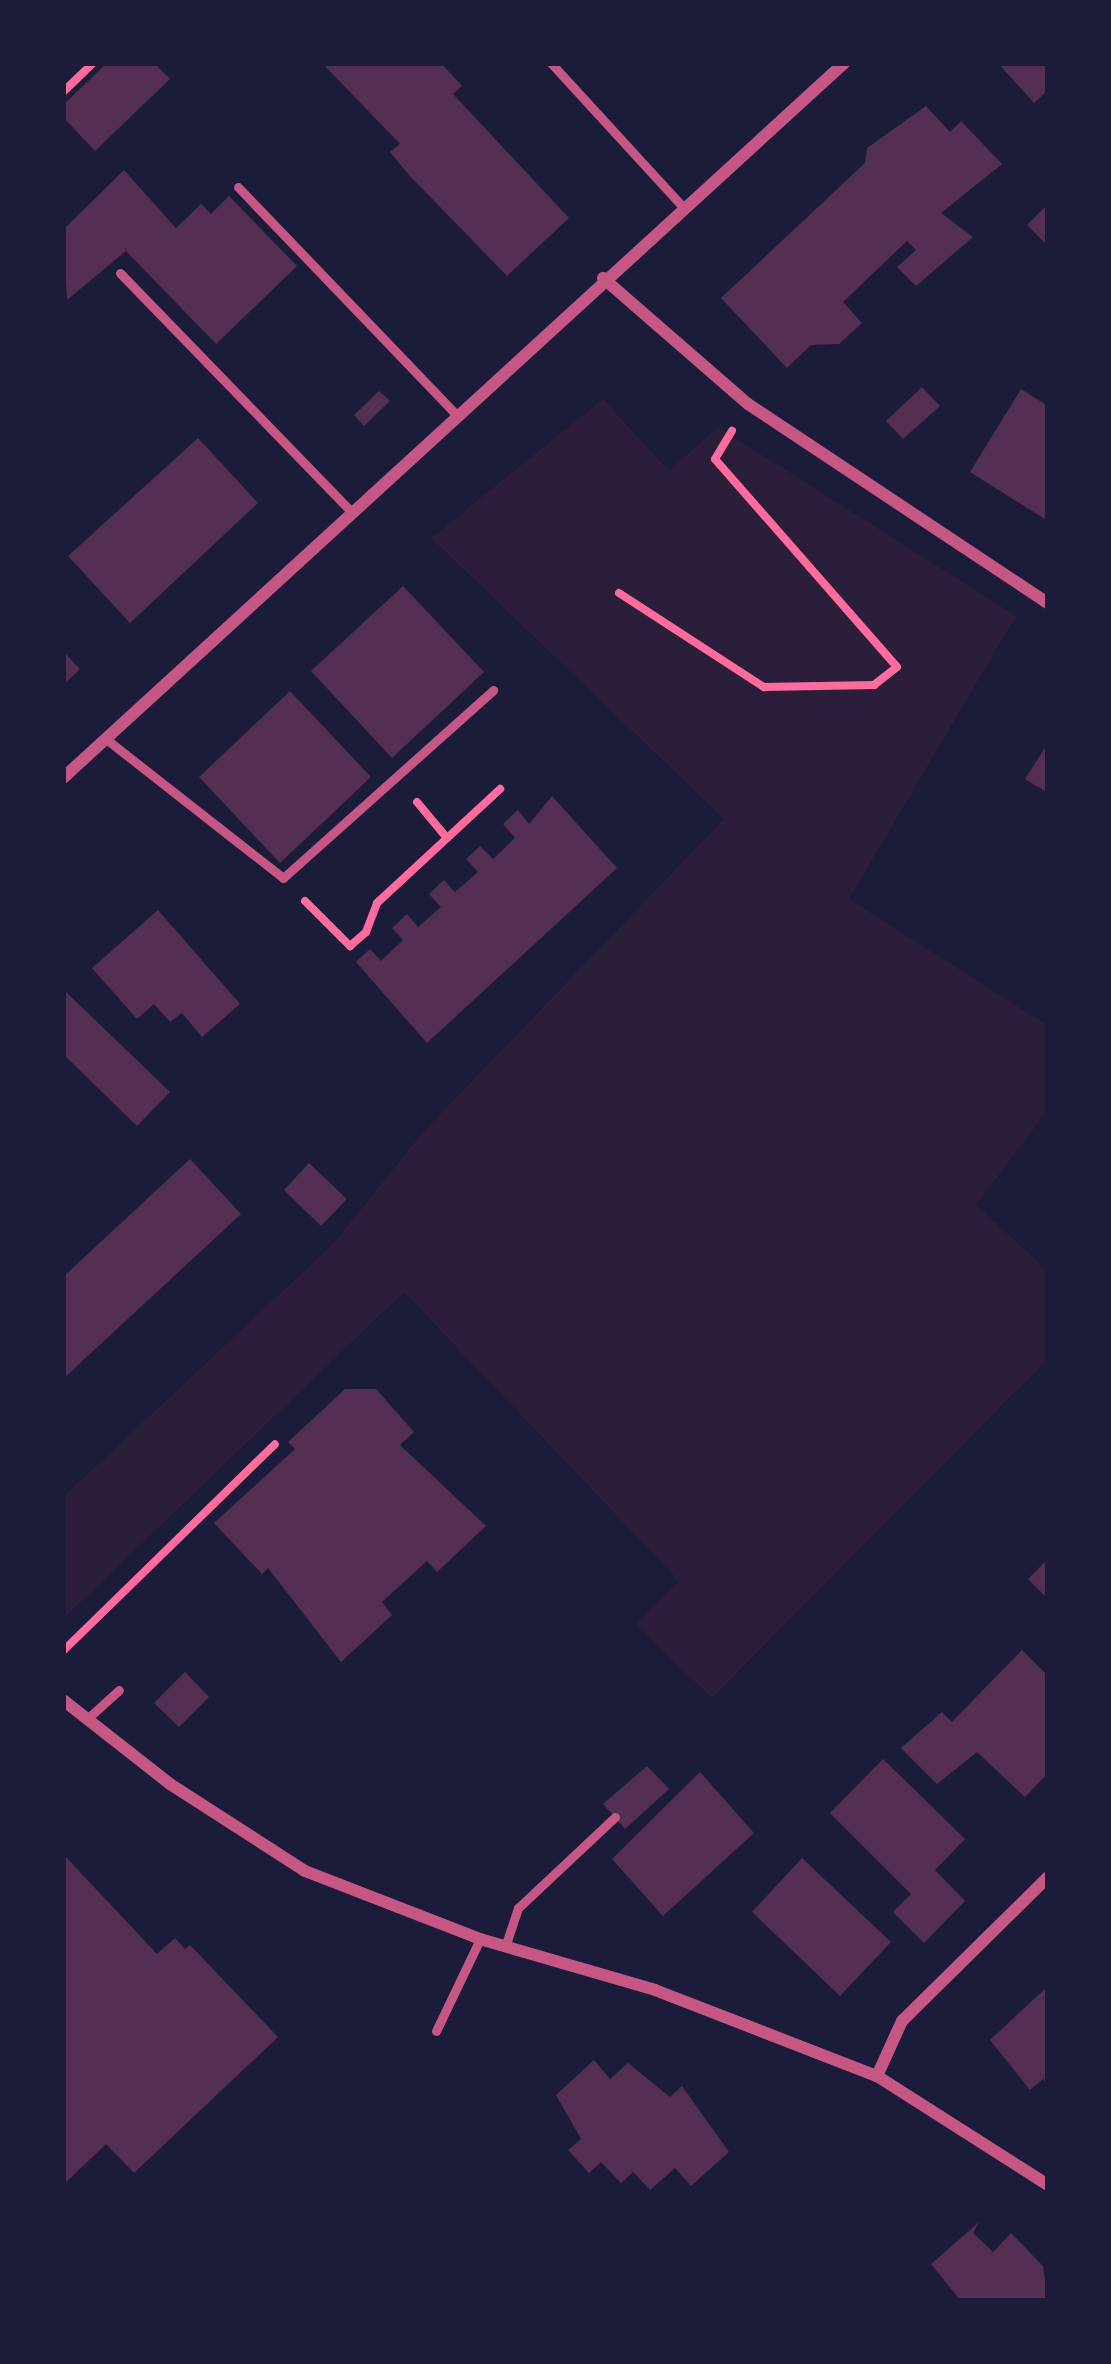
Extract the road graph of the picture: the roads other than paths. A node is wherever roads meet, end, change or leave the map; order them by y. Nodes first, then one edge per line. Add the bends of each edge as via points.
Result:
1 (551, 63) edge
2 (844, 63) edge
3 (238, 188) dead end
4 (681, 206) junction
5 (120, 274) dead end
6 (603, 278) junction
7 (456, 414) junction
8 (351, 511) junction
9 (1048, 602) edge
10 (493, 690) dead end
11 (106, 739) junction
12 (63, 778) edge
13 (118, 1690) dead end
14 (63, 1700) edge
15 (86, 1719) junction
16 (615, 1817) dead end
17 (1048, 1876) edge
18 (480, 1940) junction
19 (505, 1947) junction
20 (436, 2031) dead end
21 (877, 2076) junction
22 (1048, 2185) edge

1 - 4 lane
2 - 4 street
3 - 7 lane
4 - 6 street
5 - 8 lane
6 - 7 street
6 - 9 street via 748,404
7 - 8 street
8 - 11 street
10 - 11 lane via 283,878
11 - 12 street
13 - 15 lane
14 - 15 street
15 - 18 street via 305,1871
16 - 19 lane via 518,1908
17 - 21 street via 902,2021
18 - 19 street
18 - 20 lane
19 - 21 street via 655,1990
21 - 22 street

